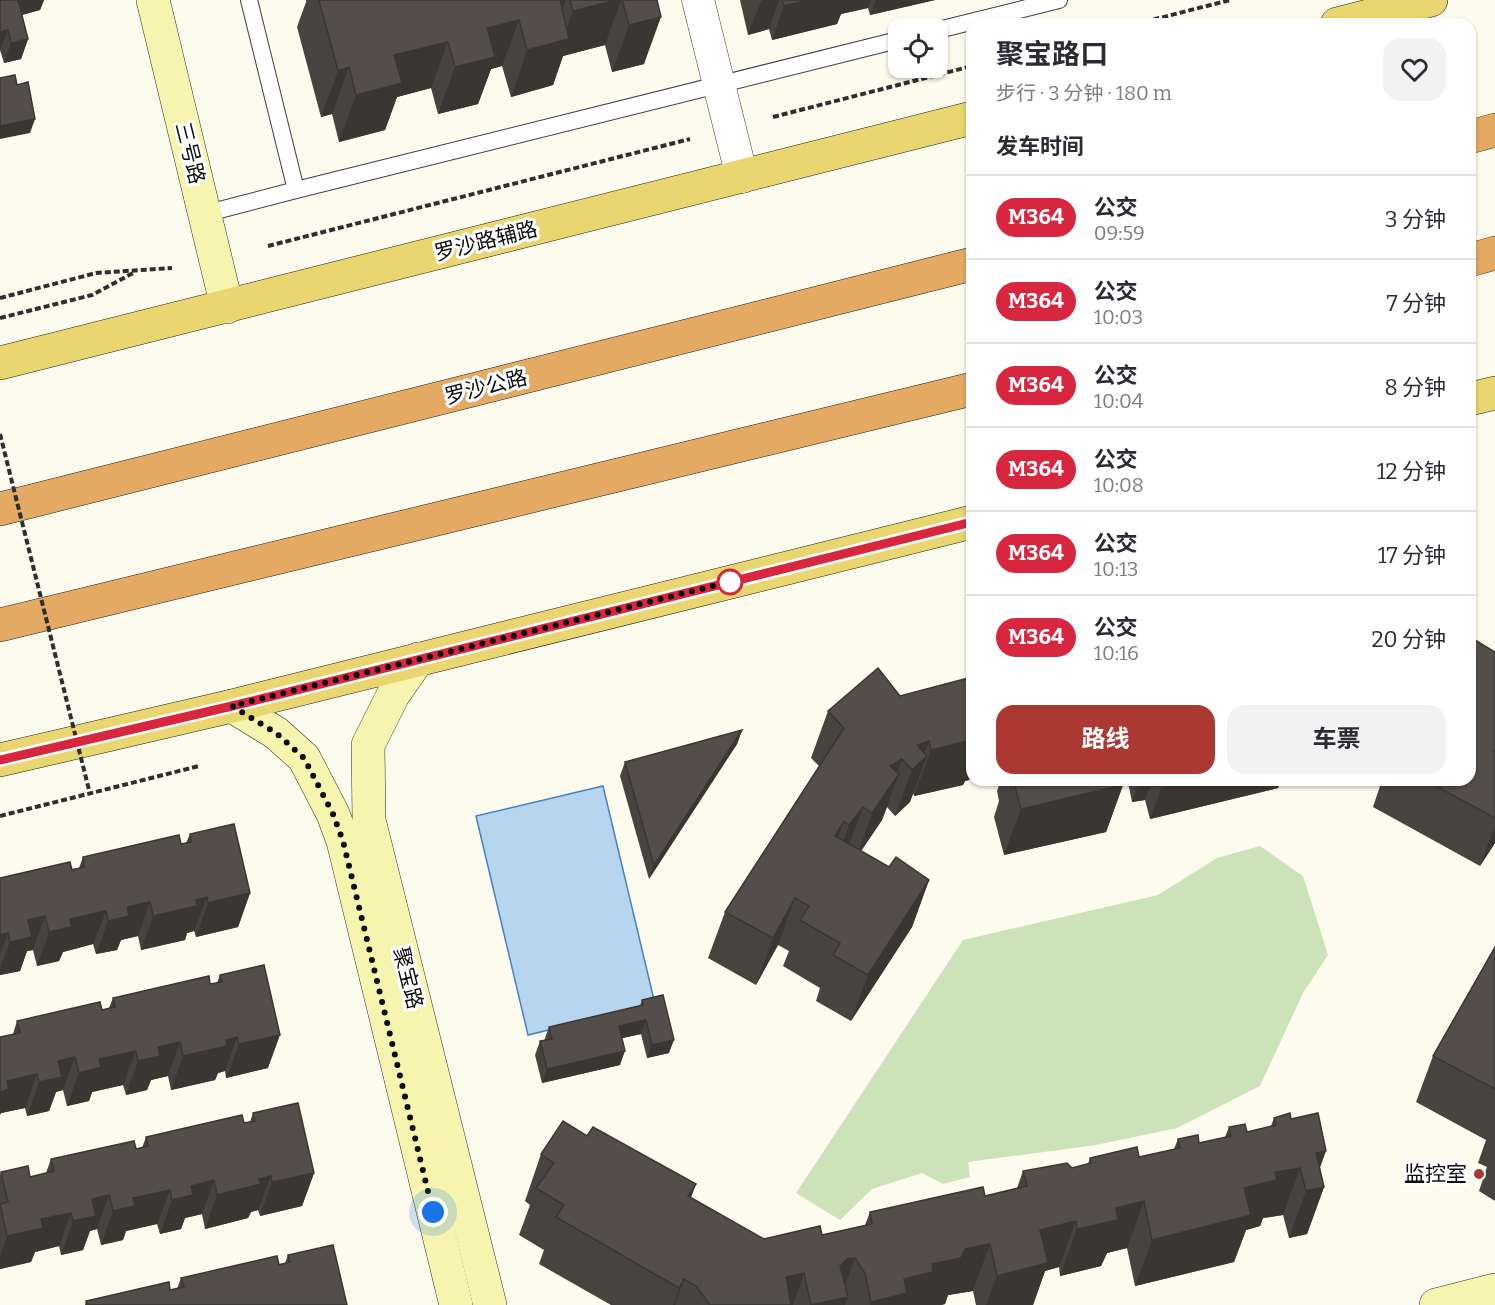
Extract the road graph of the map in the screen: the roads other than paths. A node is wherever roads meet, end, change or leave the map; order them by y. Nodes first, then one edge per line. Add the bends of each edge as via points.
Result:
1 (153, 0) edge
2 (249, 0) edge
3 (698, 0) edge
4 (1059, 0) edge
5 (1431, 0) edge
6 (986, 18) edge
7 (1360, 18) edge
8 (966, 23) edge
9 (948, 28) edge
10 (888, 42) edge
11 (719, 84) junction
12 (966, 120) edge
13 (1495, 130) edge
14 (1476, 135) edge
15 (742, 177) junction
16 (296, 190) junction
17 (204, 214) junction
18 (1495, 253) edge
19 (1476, 258) edge
20 (966, 266) edge
21 (227, 307) junction
22 (0, 363) edge
23 (966, 389) edge
24 (1495, 393) edge
25 (1476, 398) edge
26 (0, 509) edge
27 (966, 523) edge
28 (0, 625) edge
29 (418, 659) junction
30 (232, 706) junction
31 (0, 760) edge
32 (1495, 1290) edge
33 (456, 1305) edge
34 (490, 1305) edge
35 (1436, 1305) edge

1 - 17 street, 三号路
2 - 16 lane
3 - 11 street
4 - 6 lane
5 - 7 main road
8 - 9 lane
10 - 11 lane
11 - 15 street
11 - 16 lane
12 - 15 main road, 罗沙路辅路
13 - 14 highway
15 - 21 main road, 罗沙路辅路
16 - 17 lane
17 - 21 street, 三号路
18 - 19 highway
20 - 26 highway, 罗沙公路
21 - 22 main road, 罗沙路辅路
23 - 28 highway
24 - 25 main road
27 - 29 main road
29 - 30 main road
29 - 34 street, 聚宝路 via 393,695 368,745 369,820
30 - 31 main road
30 - 33 street, 聚宝路 via 276,733 304,758 340,832
32 - 35 street

